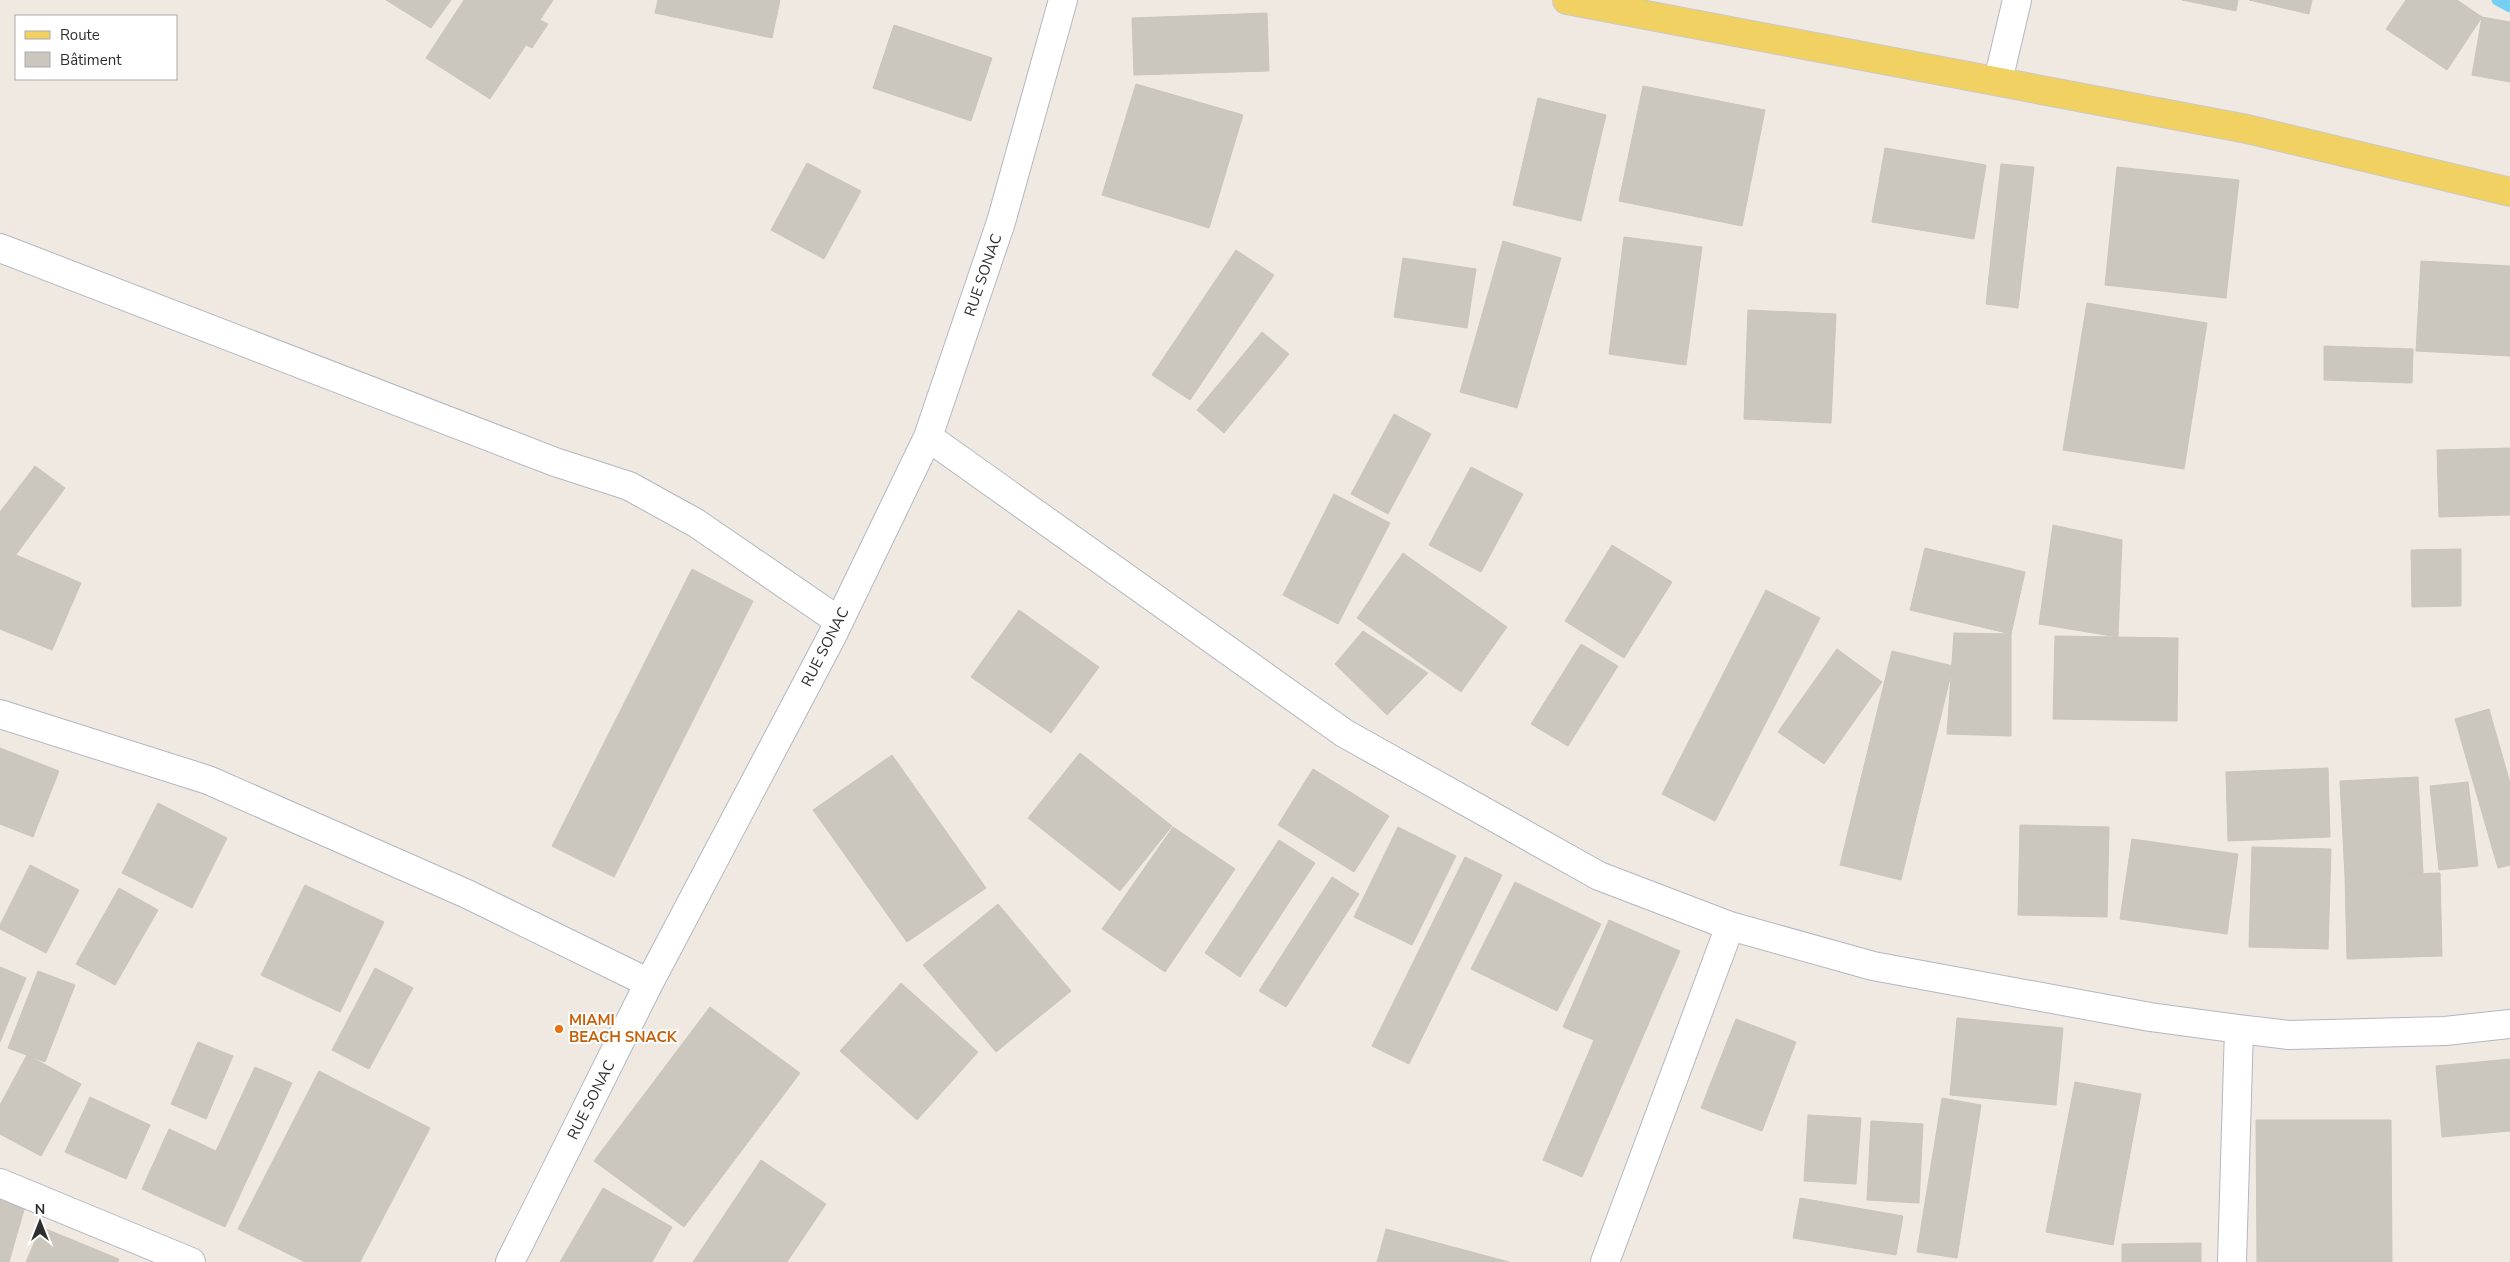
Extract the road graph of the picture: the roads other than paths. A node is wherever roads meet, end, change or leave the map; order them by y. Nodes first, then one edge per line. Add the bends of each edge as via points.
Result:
1 (1064, 0) edge
2 (1567, 0) edge
3 (2017, 0) edge
4 (1998, 81) junction
5 (2510, 192) edge
6 (0, 248) edge
7 (928, 437) junction
8 (839, 621) junction
9 (0, 714) edge
10 (1730, 926) junction
11 (649, 983) junction
12 (2510, 1024) edge
13 (2240, 1029) junction
14 (0, 1183) edge
15 (191, 1262) edge
16 (510, 1262) edge
17 (1605, 1262) edge
18 (2232, 1262) edge

1 - 7 street, RUE SONAC via 1002,222
2 - 4 main road
3 - 4 street
4 - 5 main road via 2247,128
6 - 8 street via 556,462 628,486 696,523
7 - 8 street, RUE SONAC
7 - 10 street via 1344,733 1600,876
8 - 11 street, RUE SONAC
9 - 11 street via 208,780 467,894
10 - 13 street via 1873,966 2150,1017
10 - 17 street
11 - 16 street, RUE SONAC
12 - 13 street via 2445,1031 2299,1034
13 - 18 street
14 - 15 street

